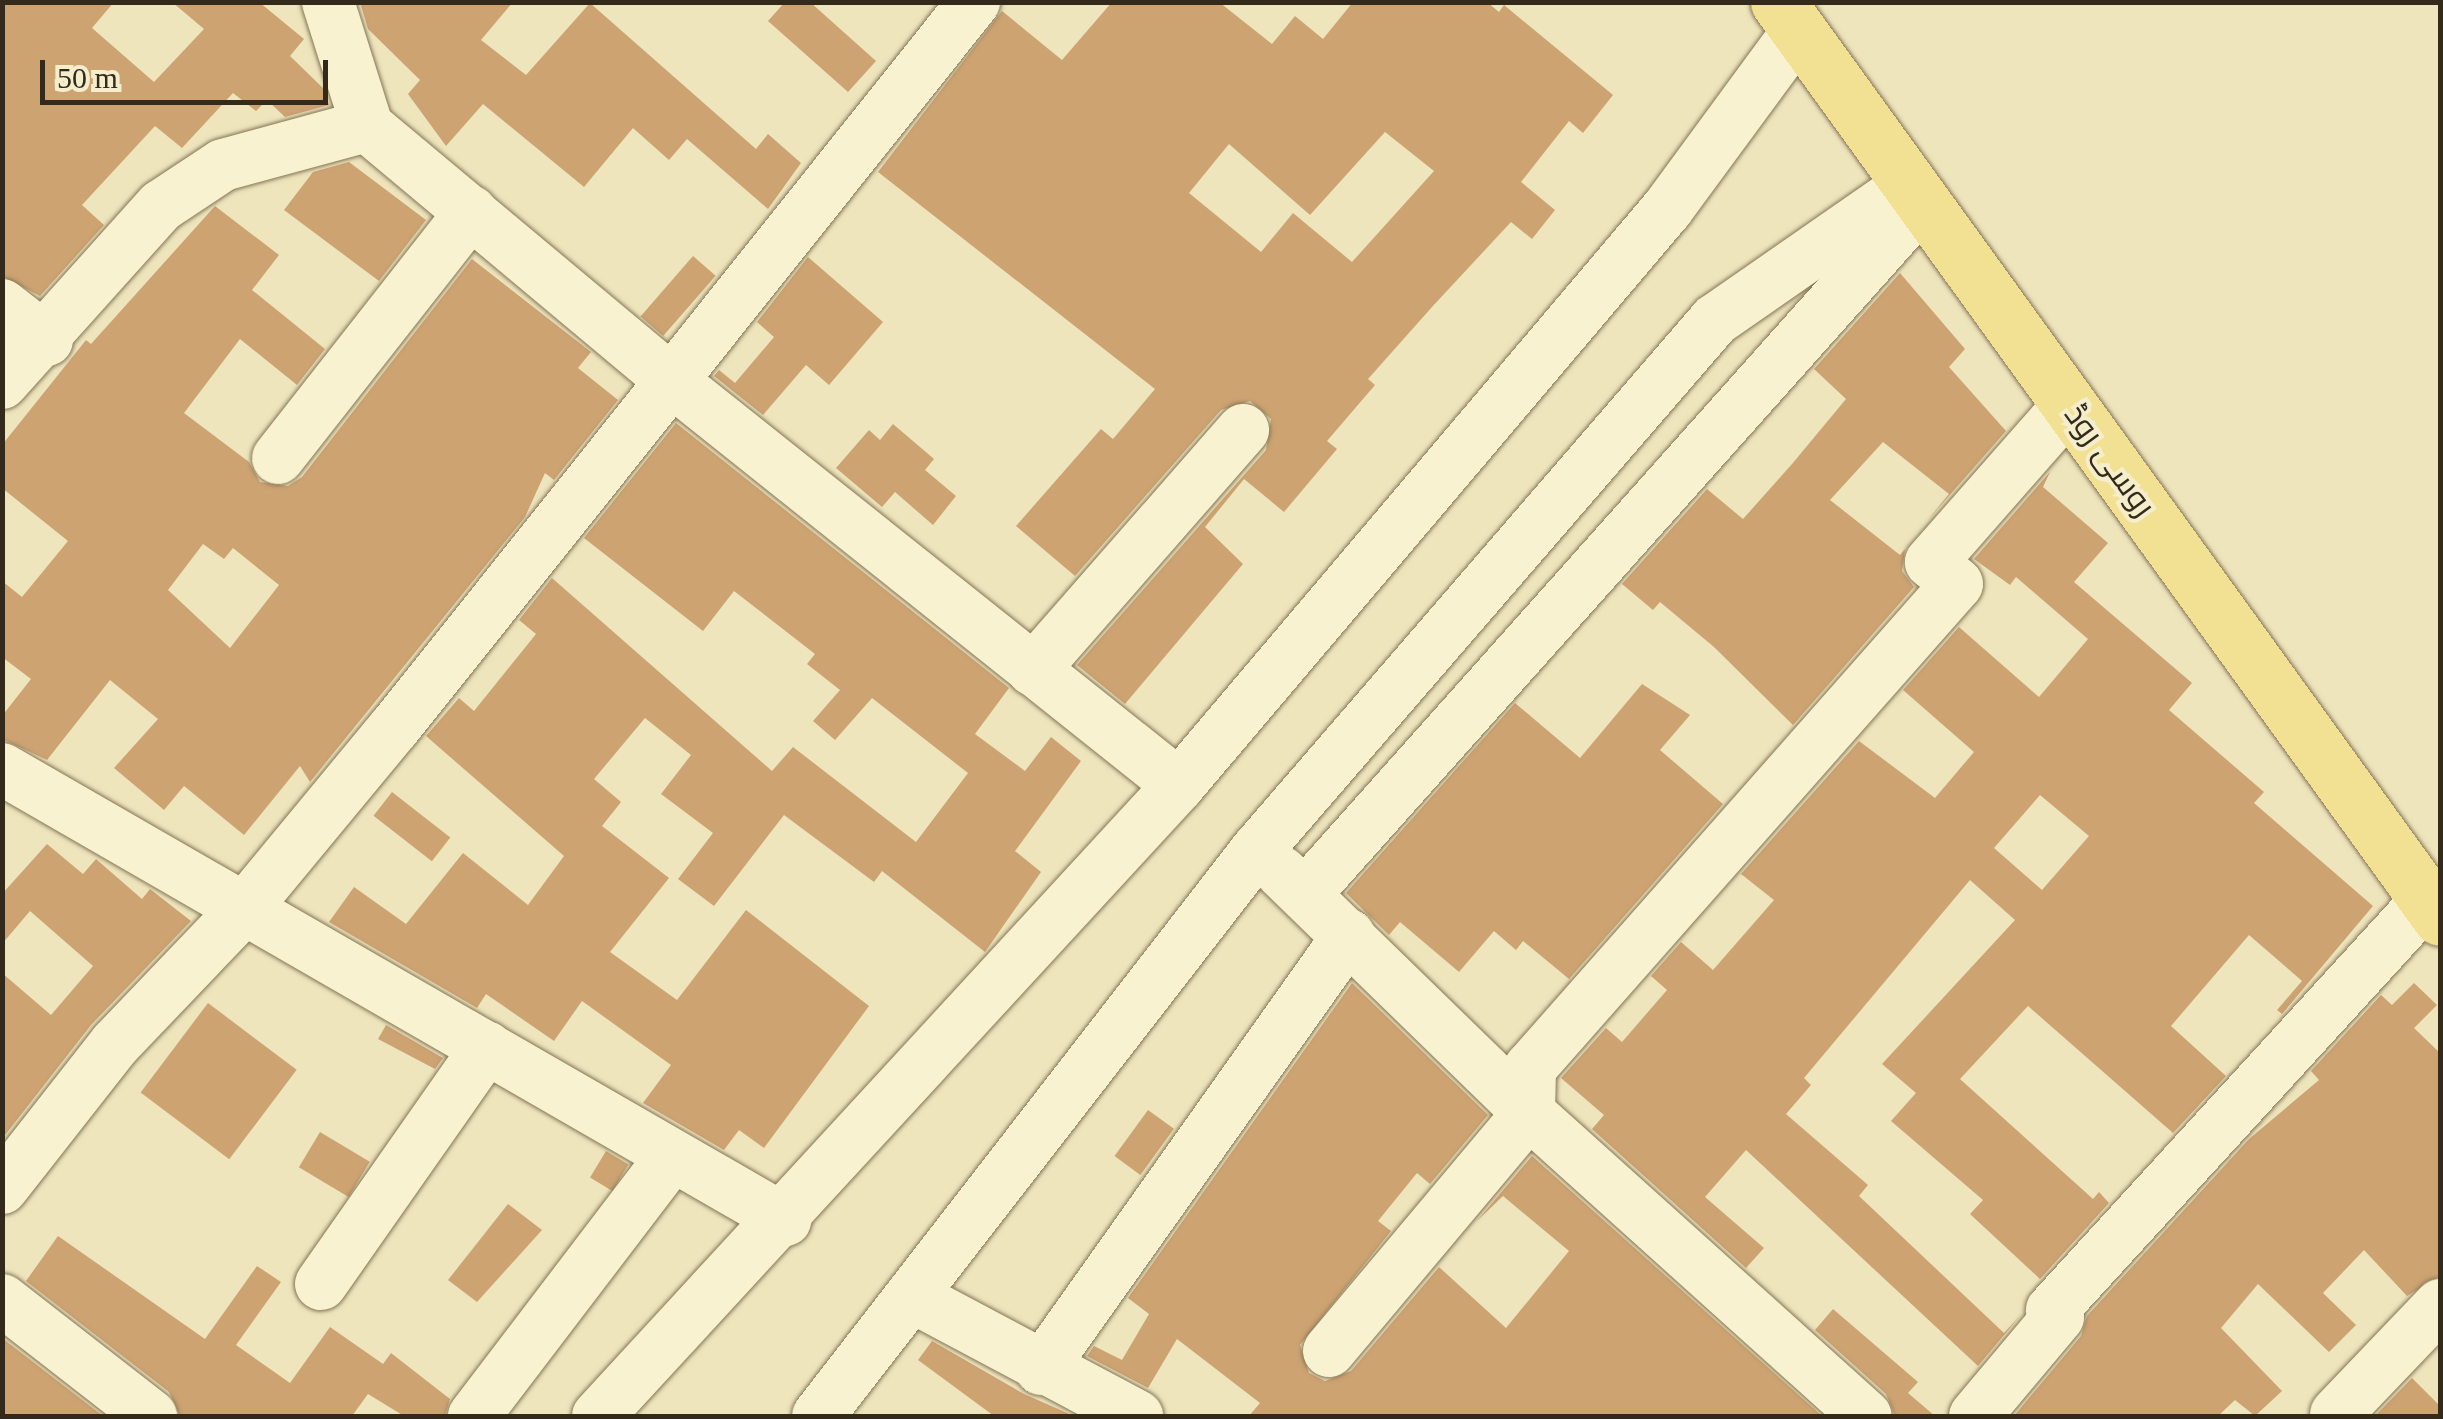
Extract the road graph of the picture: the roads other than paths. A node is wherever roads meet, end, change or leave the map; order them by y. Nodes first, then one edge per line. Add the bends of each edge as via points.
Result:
1 (328, 2) edge
2 (974, 2) edge
3 (1788, 17) edge
4 (367, 126) junction
5 (1915, 195) junction
6 (472, 212) junction
7 (2, 306) edge
8 (47, 340) junction
9 (672, 381) junction
10 (2, 383) edge
11 (2070, 404) junction
12 (1243, 430) dead end
13 (278, 458) dead end
14 (1033, 670) junction
15 (2, 768) edge
16 (1179, 784) junction
17 (1256, 852) junction
18 (1306, 893) junction
19 (245, 908) junction
20 (2434, 909) edge
21 (1349, 935) junction
22 (486, 1047) junction
23 (1529, 1113) junction
24 (671, 1157) junction
25 (5, 1180) edge
26 (785, 1220) junction
27 (321, 1284) dead end
28 (912, 1297) junction
29 (2, 1300) edge
30 (2440, 1306) edge
31 (1329, 1351) dead end
32 (1065, 1393) edge
33 (2336, 1414) dead end
34 (152, 1416) edge
35 (474, 1416) edge
36 (598, 1416) edge
37 (818, 1416) edge
38 (1138, 1416) edge
39 (1866, 1416) edge
40 (1975, 1416) edge

1 - 4 street
2 - 9 street
3 - 5 main road, روسی روڈ
3 - 16 street via 1668,208
4 - 6 street
4 - 8 street via 223,165 160,206
5 - 11 main road, روسی روڈ
5 - 17 street via 1715,320
5 - 18 street
6 - 9 street
6 - 13 street
7 - 8 street
8 - 10 street
9 - 14 street
9 - 19 street
11 - 20 main road, روسی روڈ
11 - 23 street via 1931,562 1957,584 1530,1068
12 - 14 street
14 - 16 street
15 - 19 street
16 - 26 street
17 - 18 street
17 - 28 street
18 - 21 street
19 - 22 street
19 - 25 street via 115,1044
20 - 40 street via 2052,1310 2058,1318
21 - 23 street
21 - 32 street
22 - 24 street
22 - 27 street
23 - 31 street
23 - 39 street
24 - 26 street
24 - 35 street
26 - 36 street
28 - 32 street
28 - 37 street
29 - 34 street
30 - 33 street
32 - 38 street

